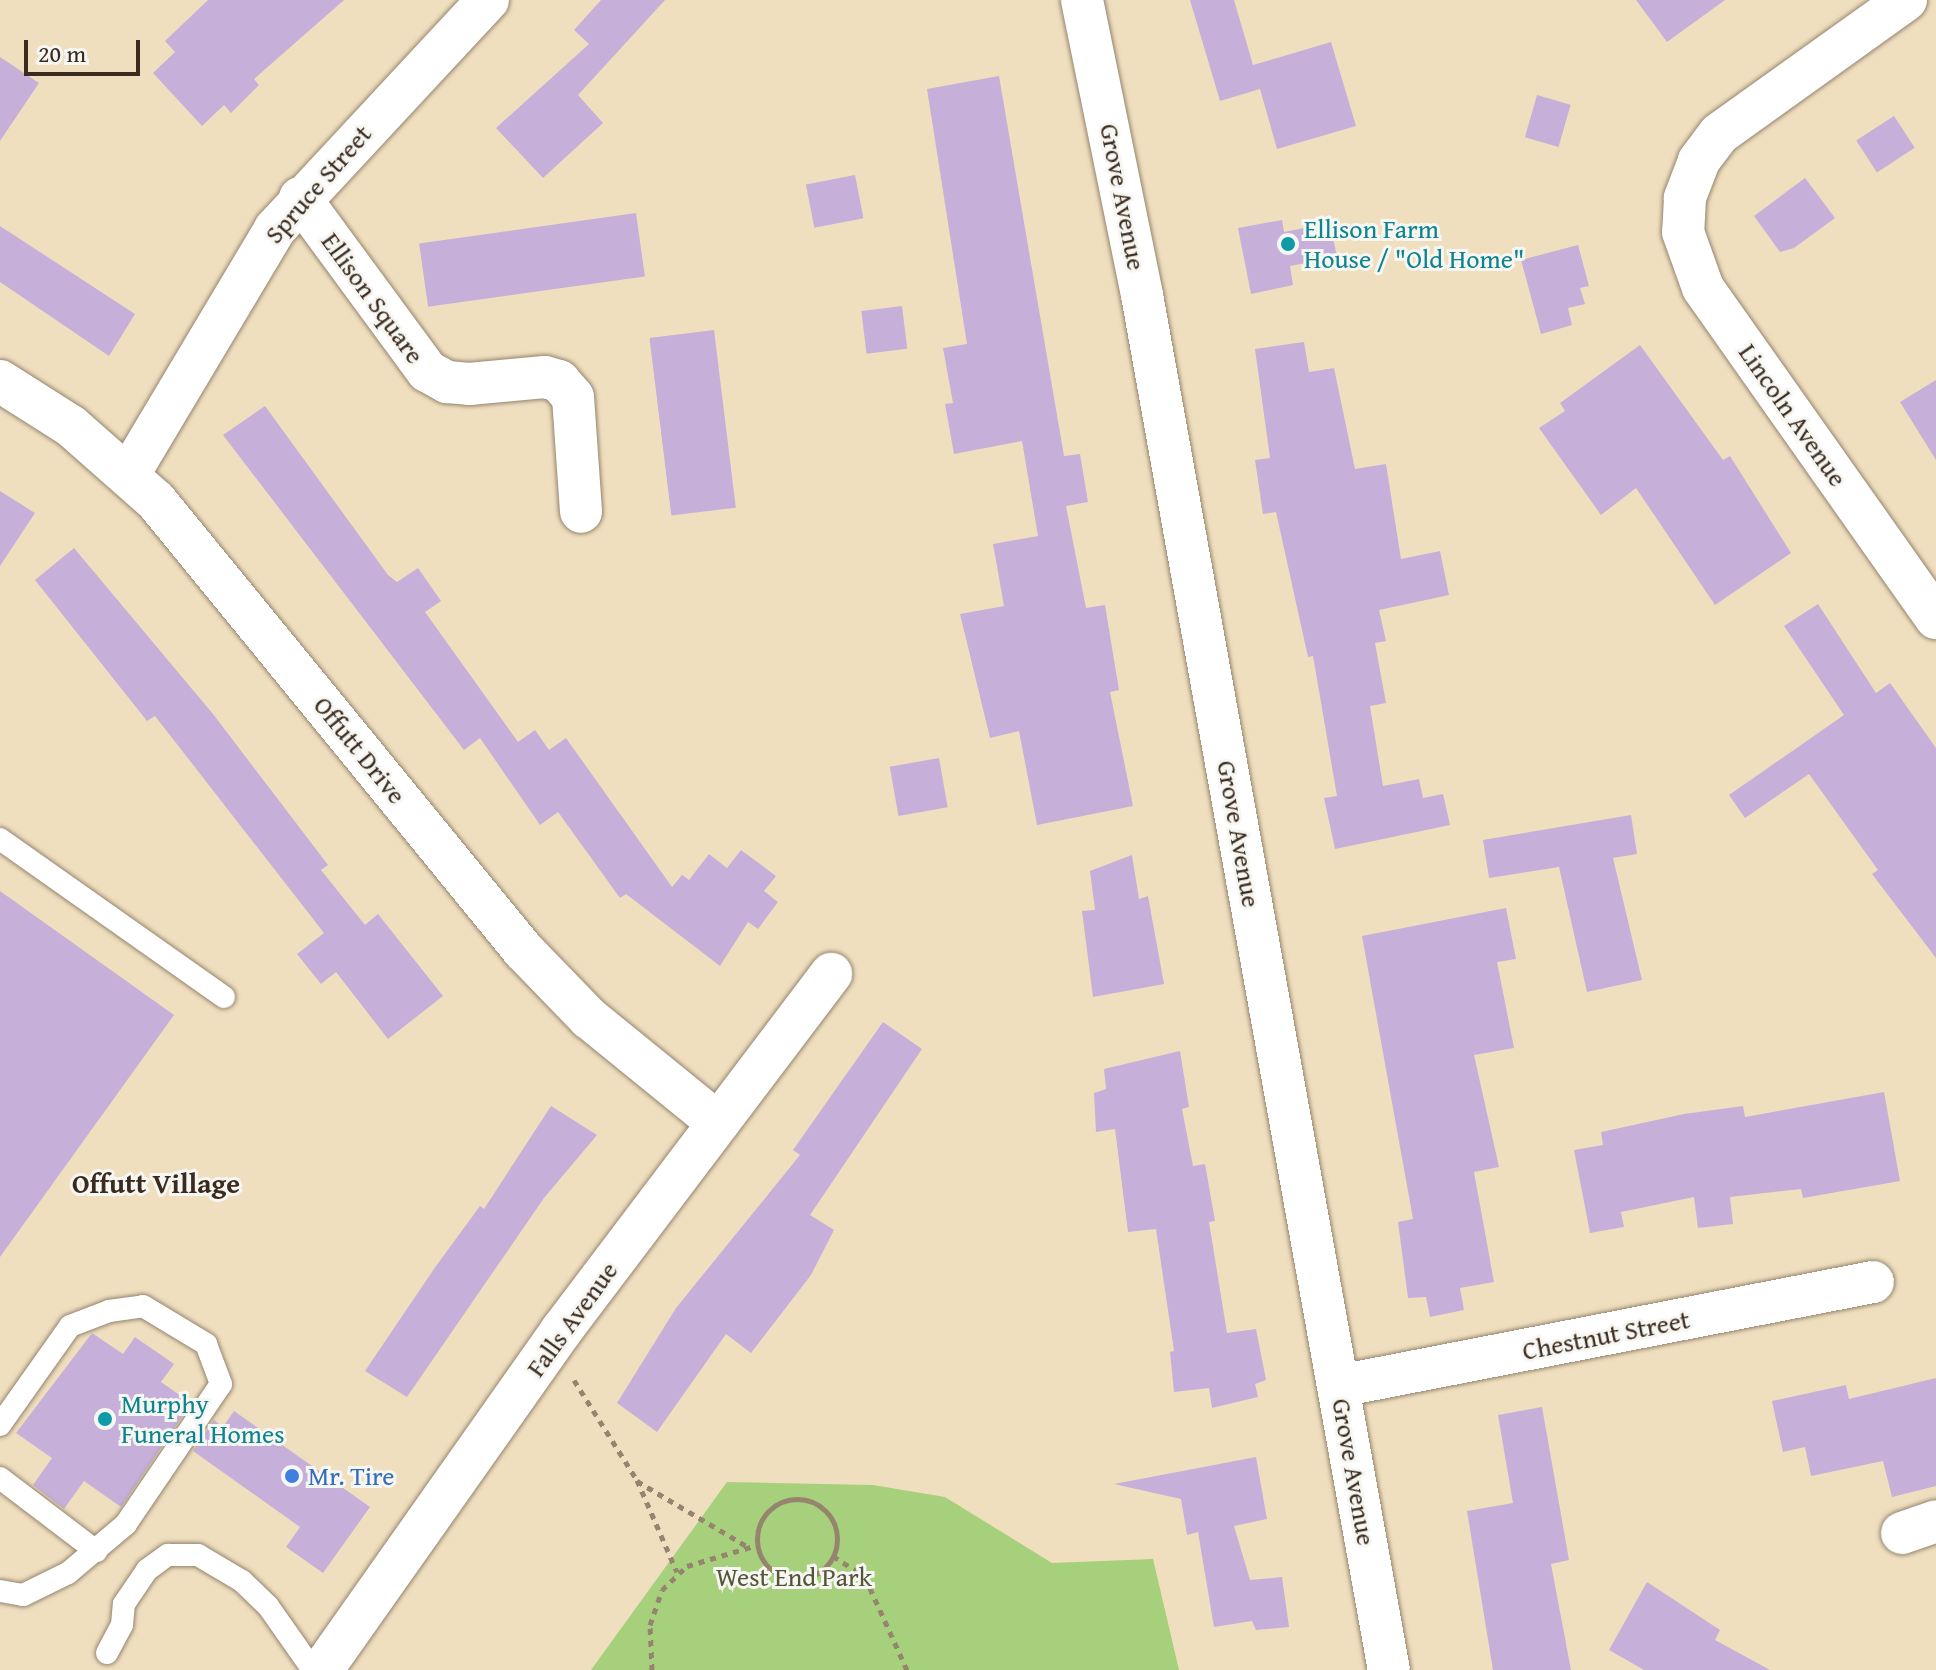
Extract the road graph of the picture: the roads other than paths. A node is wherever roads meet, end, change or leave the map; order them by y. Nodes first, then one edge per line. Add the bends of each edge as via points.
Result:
1 (488, 0) edge
2 (1082, 0) edge
3 (1906, 0) edge
4 (300, 198) junction
5 (0, 381) edge
6 (129, 474) junction
7 (581, 512) dead end
8 (1936, 618) edge
9 (0, 839) edge
10 (831, 974) dead end
11 (224, 997) dead end
12 (718, 1123) junction
13 (1873, 1282) dead end
14 (1339, 1386) junction
15 (0, 1425) edge
16 (0, 1478) edge
17 (96, 1551) junction
18 (0, 1591) edge
19 (107, 1653) dead end
20 (313, 1670) edge
21 (322, 1670) edge
22 (1389, 1670) edge

1 - 4 street, Spruce Street
2 - 14 street, Grove Avenue via 1117,163
3 - 8 street, Lincoln Avenue via 1719,134 1699,161 1685,198 1683,232 1703,288
4 - 6 street, Spruce Street via 237,290
4 - 7 street, Ellison Square via 427,371 447,382 469,384 545,377 559,381 573,397
5 - 6 street, Offutt Drive via 71,426
6 - 12 street, Offutt Drive via 523,950 589,1018
9 - 11 lane
10 - 12 street, Falls Avenue
12 - 21 street, Falls Avenue via 552,1345
13 - 14 street, Chestnut Street
14 - 22 street, Grove Avenue
15 - 17 lane via 70,1326 143,1306 206,1344 221,1384 126,1524
16 - 17 lane
17 - 18 lane via 68,1573 23,1595
19 - 20 lane via 122,1625 124,1604 147,1570 168,1555 198,1555 242,1581 268,1606

